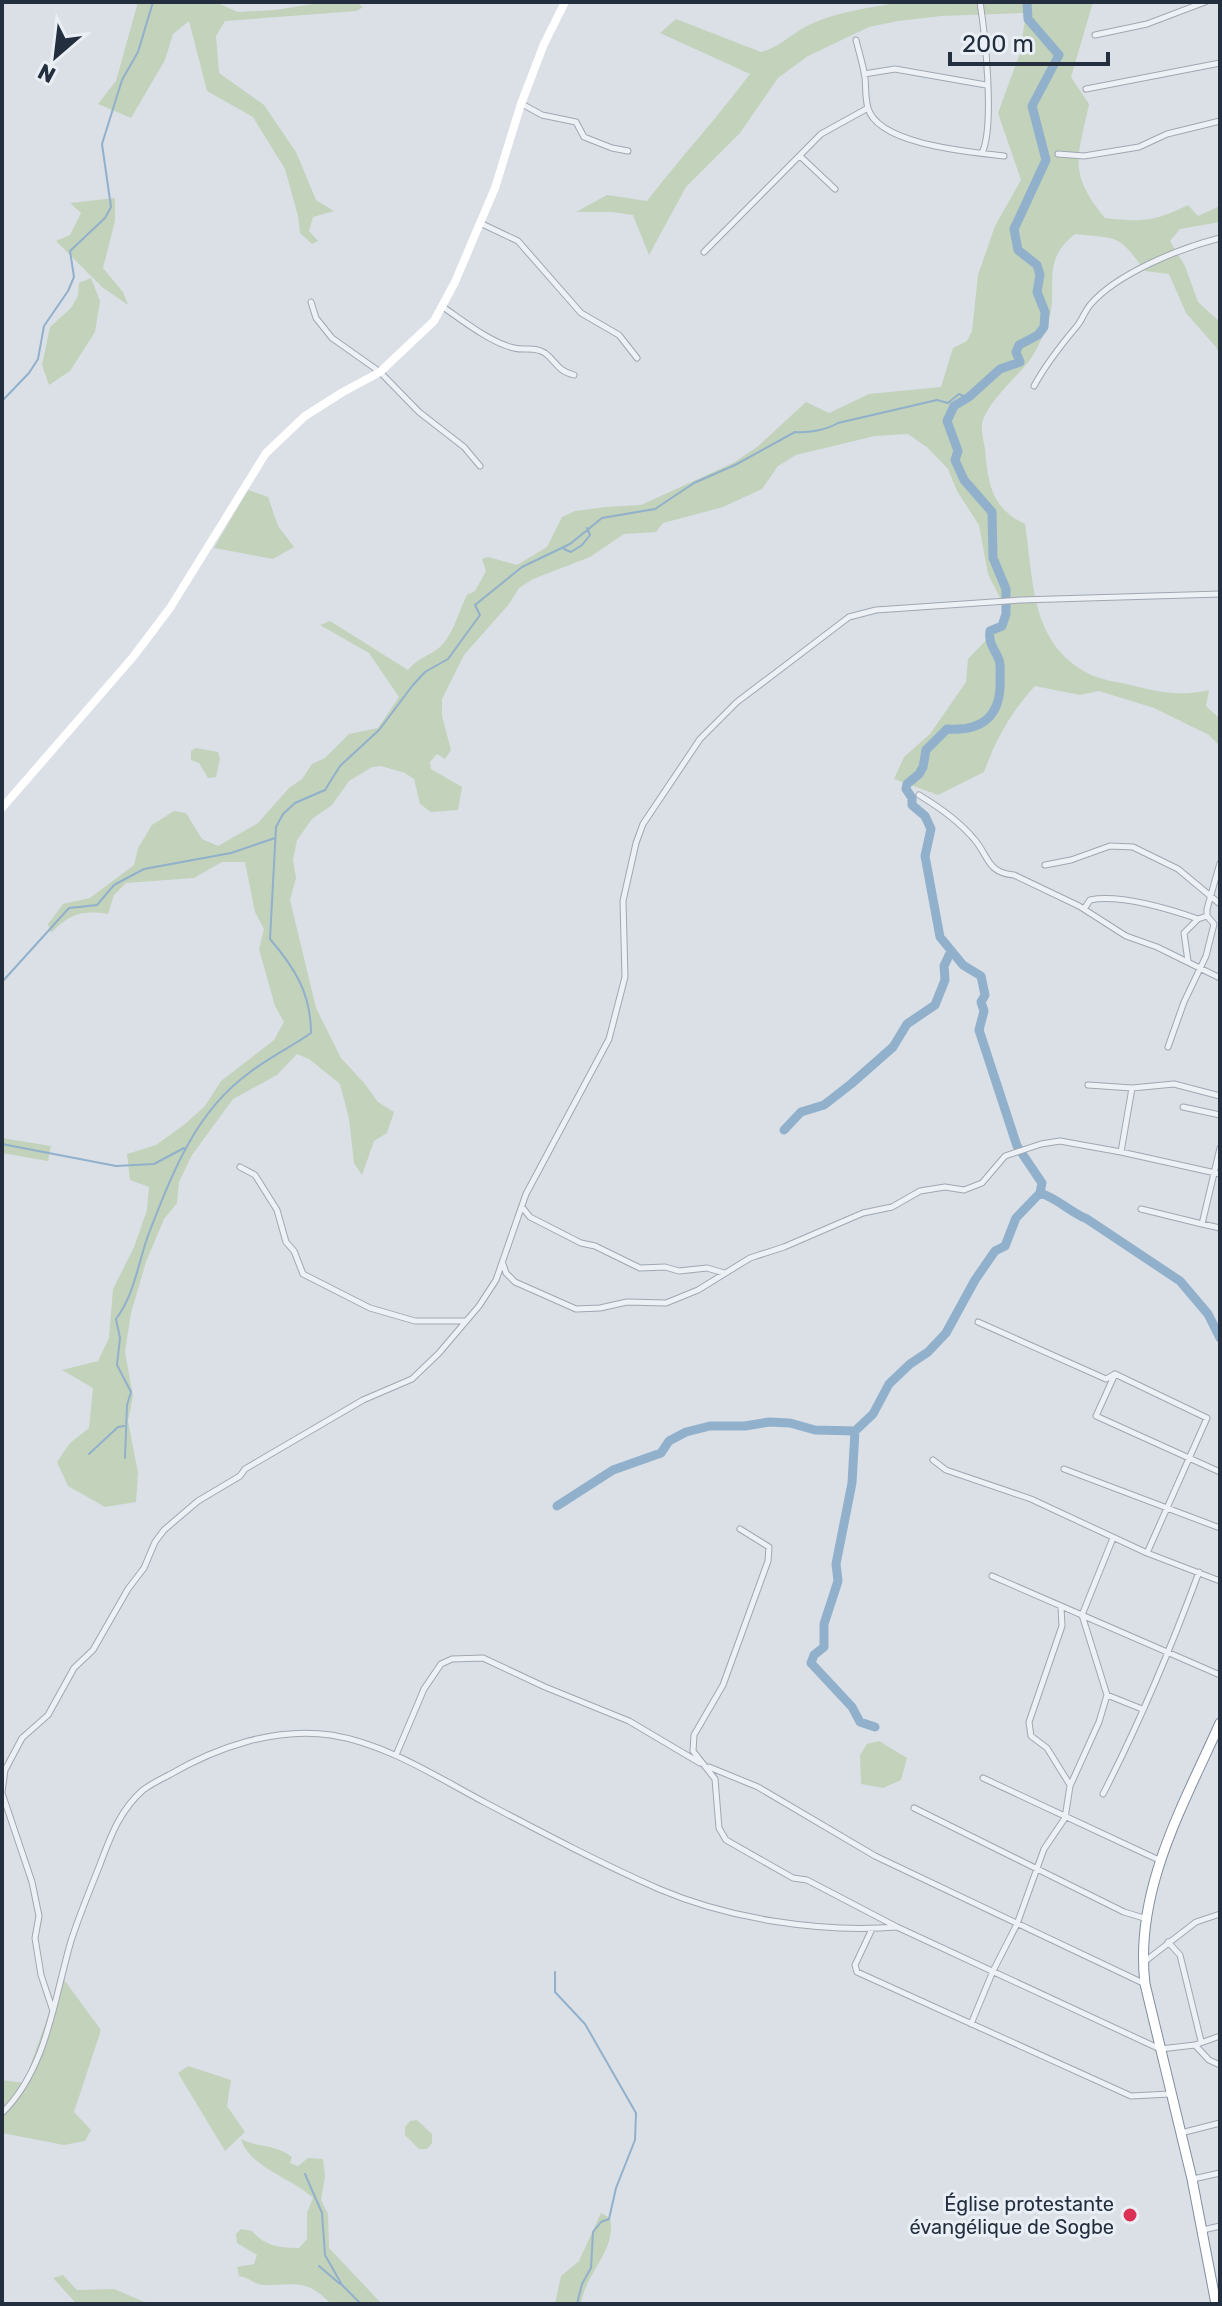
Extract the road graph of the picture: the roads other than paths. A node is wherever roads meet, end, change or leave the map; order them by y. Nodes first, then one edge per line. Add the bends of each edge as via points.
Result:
1 (565, 2) edge
2 (980, 2) edge
3 (1205, 2) edge
4 (1095, 35) dead end
5 (856, 40) dead end
6 (1220, 63) edge
7 (864, 74) junction
8 (986, 85) junction
9 (1086, 89) dead end
10 (521, 104) junction
11 (868, 108) junction
12 (1220, 121) edge
13 (628, 151) dead end
14 (982, 153) junction
15 (1058, 154) dead end
16 (800, 156) junction
17 (1004, 156) dead end
18 (835, 189) dead end
19 (480, 223) junction
20 (1220, 238) edge
21 (704, 252) dead end
22 (311, 302) dead end
23 (443, 307) junction
24 (637, 358) dead end
25 (380, 372) junction
26 (574, 375) dead end
27 (1034, 386) dead end
28 (480, 466) dead end
29 (1220, 594) edge
30 (919, 795) dead end
31 (2, 808) edge
32 (1220, 863) edge
33 (1045, 865) dead end
34 (1210, 895) junction
35 (1220, 904) edge
36 (1084, 909) junction
37 (1207, 916) junction
38 (1198, 919) junction
39 (1188, 962) junction
40 (1201, 969) junction
41 (1220, 978) edge
42 (1168, 1047) dead end
43 (1088, 1085) dead end
44 (1132, 1088) junction
45 (1220, 1096) edge
46 (1183, 1107) dead end
47 (1220, 1115) edge
48 (1220, 1148) edge
49 (1121, 1152) junction
50 (240, 1167) dead end
51 (1217, 1174) edge
52 (522, 1206) junction
53 (1141, 1209) dead end
54 (1202, 1224) junction
55 (1220, 1228) edge
56 (502, 1262) junction
57 (724, 1273) junction
58 (466, 1321) junction
59 (978, 1322) dead end
60 (1115, 1374) junction
61 (933, 1460) dead end
62 (1190, 1460) junction
63 (1064, 1469) dead end
64 (1220, 1472) edge
65 (1167, 1507) junction
66 (1220, 1528) edge
67 (740, 1529) dead end
68 (1113, 1538) junction
69 (1147, 1553) junction
70 (1199, 1572) junction
71 (992, 1576) dead end
72 (1220, 1581) edge
73 (1061, 1606) junction
74 (1082, 1615) junction
75 (1168, 1653) junction
76 (1220, 1675) edge
77 (1107, 1695) junction
78 (1142, 1709) junction
79 (1220, 1723) edge
80 (396, 1755) junction
81 (704, 1766) junction
82 (983, 1778) dead end
83 (1070, 1786) junction
84 (2, 1792) edge
85 (1103, 1794) dead end
86 (914, 1808) dead end
87 (1065, 1818) junction
88 (1159, 1860) junction
89 (1036, 1868) junction
90 (1220, 1914) edge
91 (1144, 1918) junction
92 (1017, 1924) junction
93 (897, 1927) junction
94 (872, 1929) junction
95 (1168, 1942) junction
96 (1142, 1964) junction
97 (993, 1971) junction
98 (1145, 1984) junction
99 (53, 2011) junction
100 (971, 2024) junction
101 (1220, 2036) edge
102 (1198, 2043) junction
103 (1160, 2049) junction
104 (1220, 2065) edge
105 (1171, 2093) junction
106 (2, 2113) edge
107 (1220, 2123) edge
108 (1180, 2133) junction
109 (1220, 2173) edge
110 (1192, 2179) junction
111 (1220, 2226) edge
112 (1203, 2230) junction
113 (1215, 2277) edge
114 (1216, 2304) edge

1 - 10 main road
2 - 8 street
3 - 4 street via 1147,24
5 - 7 street
6 - 9 street
7 - 8 street via 895,69
7 - 11 street
8 - 14 street via 989,127
10 - 13 street via 576,122 584,137
10 - 19 main road
11 - 14 street via 873,120 890,133
11 - 16 street via 821,134
12 - 15 street via 1139,147 1084,156
14 - 17 street
16 - 18 street
16 - 21 street
19 - 23 main road
19 - 24 street via 518,241 581,313 619,335
20 - 27 street via 1193,245 1105,292 1064,339
22 - 25 street via 332,338
23 - 25 main road
23 - 26 street via 505,344 545,354 562,372
25 - 28 street
25 - 31 main road via 305,416 266,453 170,608
29 - 52 street via 876,610 849,617 737,702 700,739 639,833 623,901 625,977 609,1039
30 - 36 street via 976,840 987,863 1003,875 1014,875
32 - 34 street
33 - 34 street via 1118,844 1178,869
34 - 35 street
34 - 37 street
36 - 38 street via 1090,900 1100,899
36 - 39 street via 1126,936
37 - 38 street
37 - 40 street via 1214,924
38 - 39 street via 1184,933
39 - 40 street
40 - 41 street
40 - 42 street
43 - 44 street
44 - 45 street via 1174,1084
44 - 49 street
46 - 47 street
48 - 51 street
49 - 51 street
49 - 57 street via 1060,1141 1027,1149 1005,1156 982,1183 964,1190 920,1191
50 - 58 street via 255,1175 277,1210 303,1274 370,1308 415,1321
51 - 54 street
52 - 56 street
52 - 57 street via 530,1217 640,1268
53 - 54 street
54 - 55 street
56 - 57 street via 515,1282 576,1309 666,1303
56 - 58 street via 496,1280
58 - 84 street via 412,1379 363,1400 245,1469 164,1530 93,1650 74,1668 48,1715 22,1738 5,1770
59 - 60 street via 1106,1379
60 - 62 street via 1207,1418
60 - 62 street via 1096,1416
61 - 68 street via 946,1470 1031,1499
62 - 64 street
62 - 65 street
63 - 65 street
65 - 66 street
65 - 69 street
67 - 81 street via 769,1547 768,1561 723,1685 694,1735 693,1751
68 - 69 street
68 - 74 street
69 - 70 street
70 - 72 street
70 - 75 street
71 - 73 street
73 - 74 street
73 - 83 street via 1062,1626 1029,1722 1031,1736 1047,1748
74 - 75 street
74 - 77 street
75 - 76 street
75 - 78 street
77 - 78 street
77 - 83 street
78 - 85 street
79 - 88 highway
80 - 81 street via 424,1689 441,1664 483,1658 629,1721
80 - 94 street via 570,1848 663,1890 732,1913
80 - 99 street via 333,1736 294,1732 195,1759 144,1789 118,1818 72,1939
81 - 92 street via 758,1787 875,1856
81 - 93 street via 715,1779 719,1828 726,1840
82 - 87 street
83 - 87 street
84 - 99 street via 32,1882 41,1975
86 - 89 street
87 - 88 street
87 - 89 street
88 - 91 highway
89 - 91 street
89 - 92 street
90 - 95 street via 1196,1922
91 - 96 highway
92 - 97 street
92 - 98 street
93 - 94 street
93 - 97 street
94 - 100 street via 855,1965 857,1972
95 - 96 street
95 - 102 street via 1180,1955
96 - 98 highway
97 - 100 street
97 - 103 street
98 - 103 highway
99 - 106 street via 29,2079
100 - 105 street via 1131,2096
101 - 102 street
102 - 103 street
102 - 104 street via 1209,2060
103 - 105 highway
105 - 108 highway
107 - 108 street
108 - 110 highway
109 - 110 street
110 - 112 highway
111 - 112 street
112 - 113 highway
113 - 114 highway

